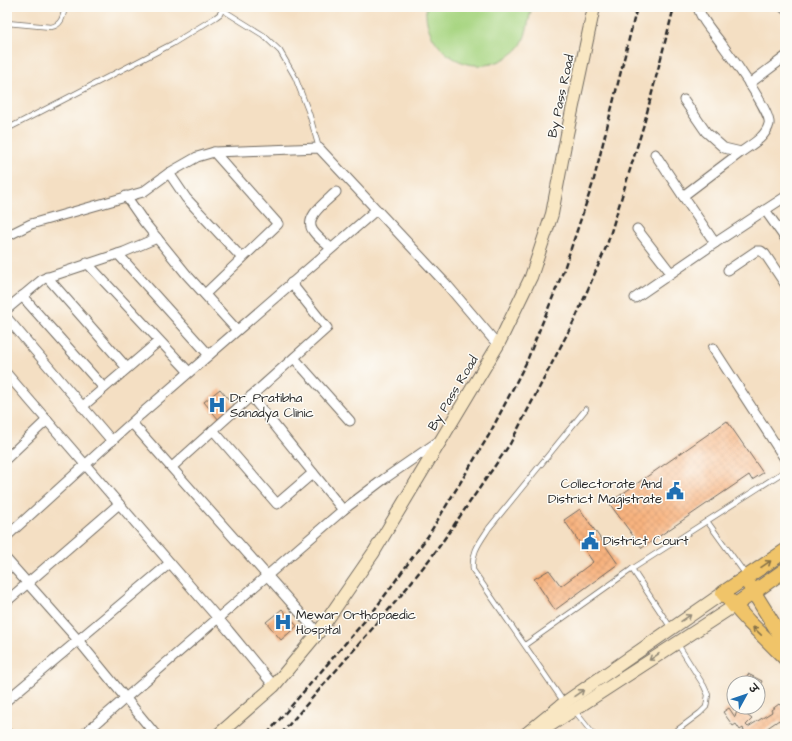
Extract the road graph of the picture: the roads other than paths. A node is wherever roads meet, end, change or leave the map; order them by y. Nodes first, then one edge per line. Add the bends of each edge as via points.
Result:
1 (65, 7) edge
2 (594, 7) edge
3 (698, 7) edge
4 (221, 8) edge
5 (7, 23) edge
6 (785, 58) edge
7 (749, 84) junction
8 (684, 100) dead end
9 (7, 128) edge
10 (319, 148) junction
11 (214, 152) junction
12 (741, 152) junction
13 (655, 154) dead end
14 (169, 173) junction
15 (336, 192) dead end
16 (126, 196) junction
17 (683, 196) junction
18 (785, 197) edge
19 (376, 210) junction
20 (765, 210) junction
21 (637, 229) dead end
22 (7, 236) edge
23 (157, 238) junction
24 (785, 238) edge
25 (715, 243) junction
26 (331, 248) junction
27 (118, 254) junction
28 (242, 258) junction
29 (87, 264) junction
30 (728, 270) dead end
31 (671, 273) junction
32 (47, 277) junction
33 (291, 283) junction
34 (785, 284) edge
35 (205, 294) junction
36 (22, 296) junction
37 (634, 298) dead end
38 (7, 309) edge
39 (7, 318) edge
40 (237, 330) junction
41 (159, 341) junction
42 (498, 345) junction
43 (714, 348) dead end
44 (209, 355) junction
45 (294, 358) junction
46 (128, 368) junction
47 (189, 372) junction
48 (7, 374) edge
49 (10, 385) edge
50 (104, 388) junction
51 (251, 396) junction
52 (82, 407) junction
53 (586, 409) dead end
54 (47, 420) junction
55 (350, 421) dead end
56 (132, 423) junction
57 (214, 430) junction
58 (442, 440) junction
59 (112, 441) junction
60 (7, 458) edge
61 (785, 459) edge
62 (86, 466) junction
63 (172, 467) junction
64 (785, 471) edge
65 (312, 473) junction
66 (119, 504) junction
67 (343, 510) junction
68 (707, 521) junction
69 (7, 536) edge
70 (785, 551) edge
71 (7, 560) edge
72 (170, 562) junction
73 (632, 569) junction
74 (785, 570) edge
75 (267, 576) junction
76 (746, 577) junction
77 (28, 583) junction
78 (754, 592) junction
79 (723, 593) junction
80 (7, 601) edge
81 (734, 606) junction
82 (218, 619) junction
83 (671, 628) junction
84 (318, 633) junction
85 (78, 640) junction
86 (677, 642) junction
87 (525, 646) junction
88 (783, 647) edge
89 (608, 672) junction
90 (616, 683) junction
91 (274, 686) junction
92 (126, 698) junction
93 (7, 700) edge
94 (569, 706) junction
95 (534, 733) edge
96 (84, 734) edge
97 (155, 734) edge
98 (219, 734) edge
99 (593, 734) edge
100 (672, 734) edge

1 - 5 lane via 62,20 56,26
2 - 42 street, By Pass Road via 552,214 531,277
3 - 7 street
4 - 9 lane via 216,17 172,44
4 - 10 lane via 263,35 280,51 298,84
6 - 7 street
7 - 12 street via 764,107 769,124 763,134
8 - 12 street via 706,132 724,148
10 - 11 street
10 - 19 street
11 - 14 street via 197,157
11 - 28 street via 278,224
12 - 17 street
13 - 17 street
14 - 16 street via 143,192
14 - 28 street via 186,198
15 - 26 street via 312,216 310,222 313,232
16 - 22 street via 32,224
16 - 23 street
17 - 25 street
18 - 20 street
19 - 26 street
19 - 42 street via 448,286
20 - 24 street
20 - 25 street
21 - 31 street
23 - 27 street
23 - 35 street
25 - 31 street
26 - 33 street
27 - 29 street
27 - 44 street
28 - 35 street
29 - 32 street
29 - 41 street
30 - 34 street via 756,251 761,251
31 - 37 street
32 - 36 street
32 - 46 street
33 - 40 street
33 - 45 street via 327,328
35 - 40 street
36 - 38 street
36 - 50 street
39 - 52 street
40 - 44 street
41 - 46 street
41 - 47 street
42 - 58 street, By Pass Road
43 - 61 street
44 - 47 street
45 - 51 street
45 - 55 street
46 - 50 street
47 - 56 street
48 - 49 street
49 - 54 street
50 - 52 street
51 - 57 street
51 - 65 street
52 - 59 street
53 - 87 lane via 489,528 472,561 473,570
54 - 60 street
54 - 62 street
56 - 59 street
56 - 63 street
57 - 63 street
57 - 65 street via 277,504
58 - 67 street
58 - 84 street, By Pass Road via 374,552
59 - 62 street
62 - 66 street
62 - 69 street
63 - 75 street
64 - 68 lane
65 - 67 street
66 - 72 street
66 - 77 street
67 - 75 street
68 - 73 lane
68 - 76 lane
76 -> 70 main road
71 - 77 street
72 - 82 street
72 - 85 street
73 - 83 lane
73 - 87 lane
74 - 78 main road
75 - 82 street
75 - 84 street
76 - 78 main road
76 - 79 main road
77 - 80 street
77 - 85 street
78 - 81 main road
78 - 88 main road
79 - 81 main road
83 -> 79 street
81 - 86 street
88 -> 81 main road via 749,622
82 - 91 street
82 - 92 street
83 - 89 street
84 - 91 street, By Pass Road
85 - 92 street
85 - 93 street
86 -> 90 street
86 - 100 lane via 708,695 706,707
87 - 94 lane
89 - 90 street
94 -> 89 street
90 - 94 street
91 - 98 street, By Pass Road
92 - 96 street
92 - 97 street
94 - 95 street
94 - 95 street
94 - 99 lane

